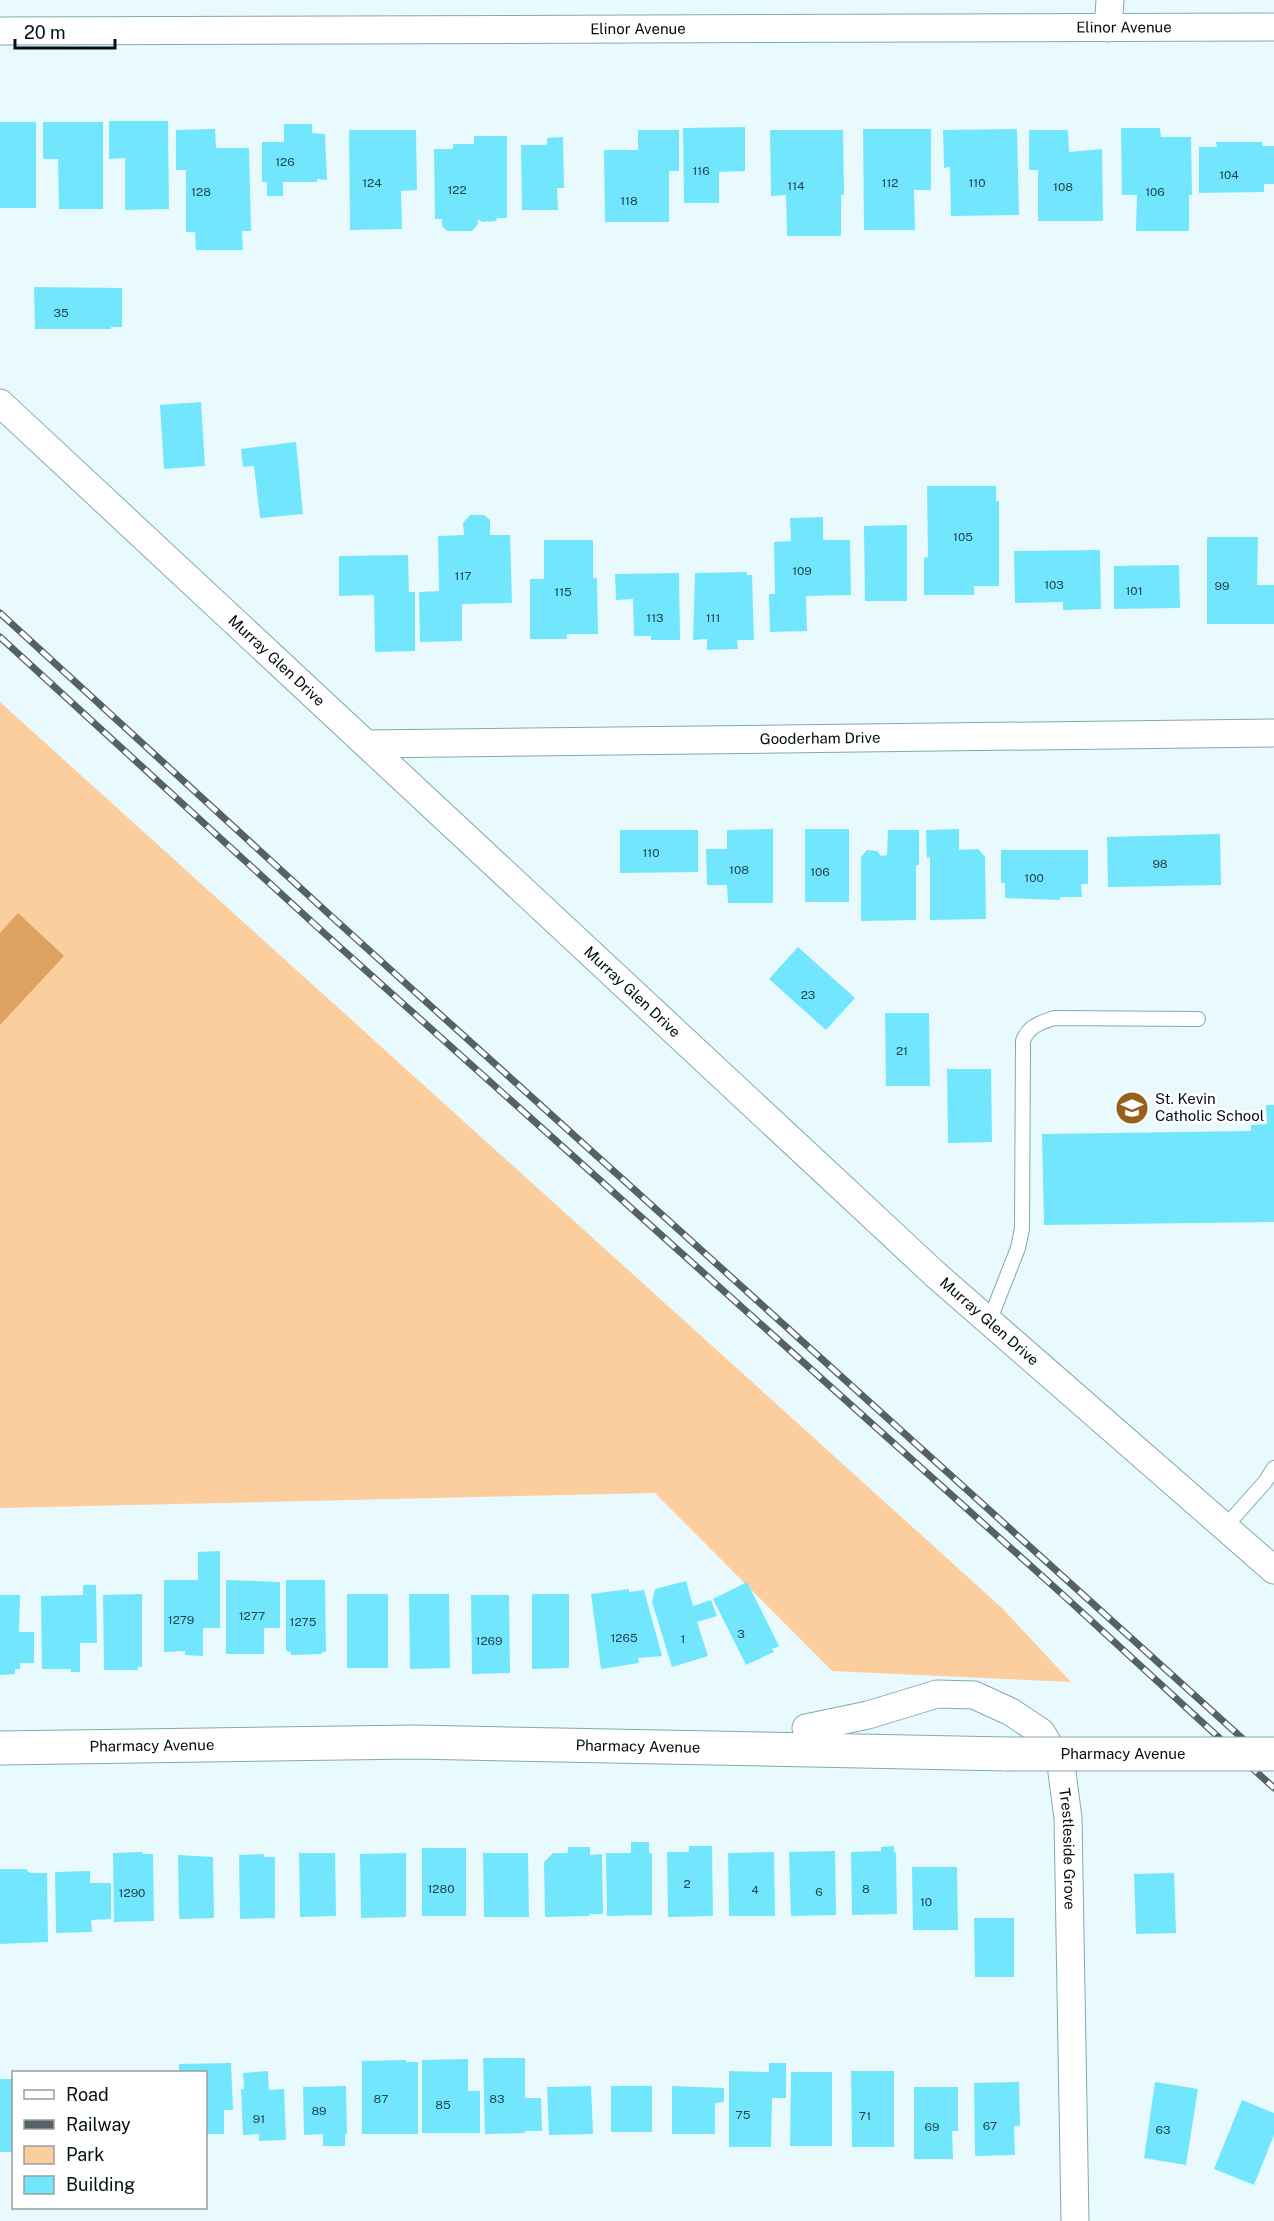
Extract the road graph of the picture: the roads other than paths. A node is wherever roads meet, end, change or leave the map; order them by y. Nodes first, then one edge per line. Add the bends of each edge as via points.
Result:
1 (1110, 0) edge
2 (1274, 27) edge
3 (1108, 28) junction
4 (0, 31) edge
5 (0, 403) edge
6 (1274, 734) edge
7 (367, 744) junction
8 (1198, 1019) dead end
9 (989, 1322) junction
10 (1274, 1468) edge
11 (1225, 1527) junction
12 (1274, 1570) edge
13 (806, 1728) dead end
14 (0, 1748) edge
15 (1274, 1754) edge
16 (1075, 2221) edge

1 - 3 street
2 - 3 street, Elinor Avenue
3 - 4 street, Elinor Avenue
5 - 7 street, Murray Glen Drive
6 - 7 street, Gooderham Drive
7 - 9 street, Murray Glen Drive
8 - 9 lane via 1054,1018 1026,1033 1022,1228
9 - 11 street, Murray Glen Drive
10 - 11 lane
11 - 12 street, Murray Glen Drive
13 - 16 street, Trestleside Grove via 937,1694 974,1695 1011,1712 1041,1732 1061,1765 1068,1818
14 - 15 street, Pharmacy Avenue, bridge via 414,1742 1007,1754

